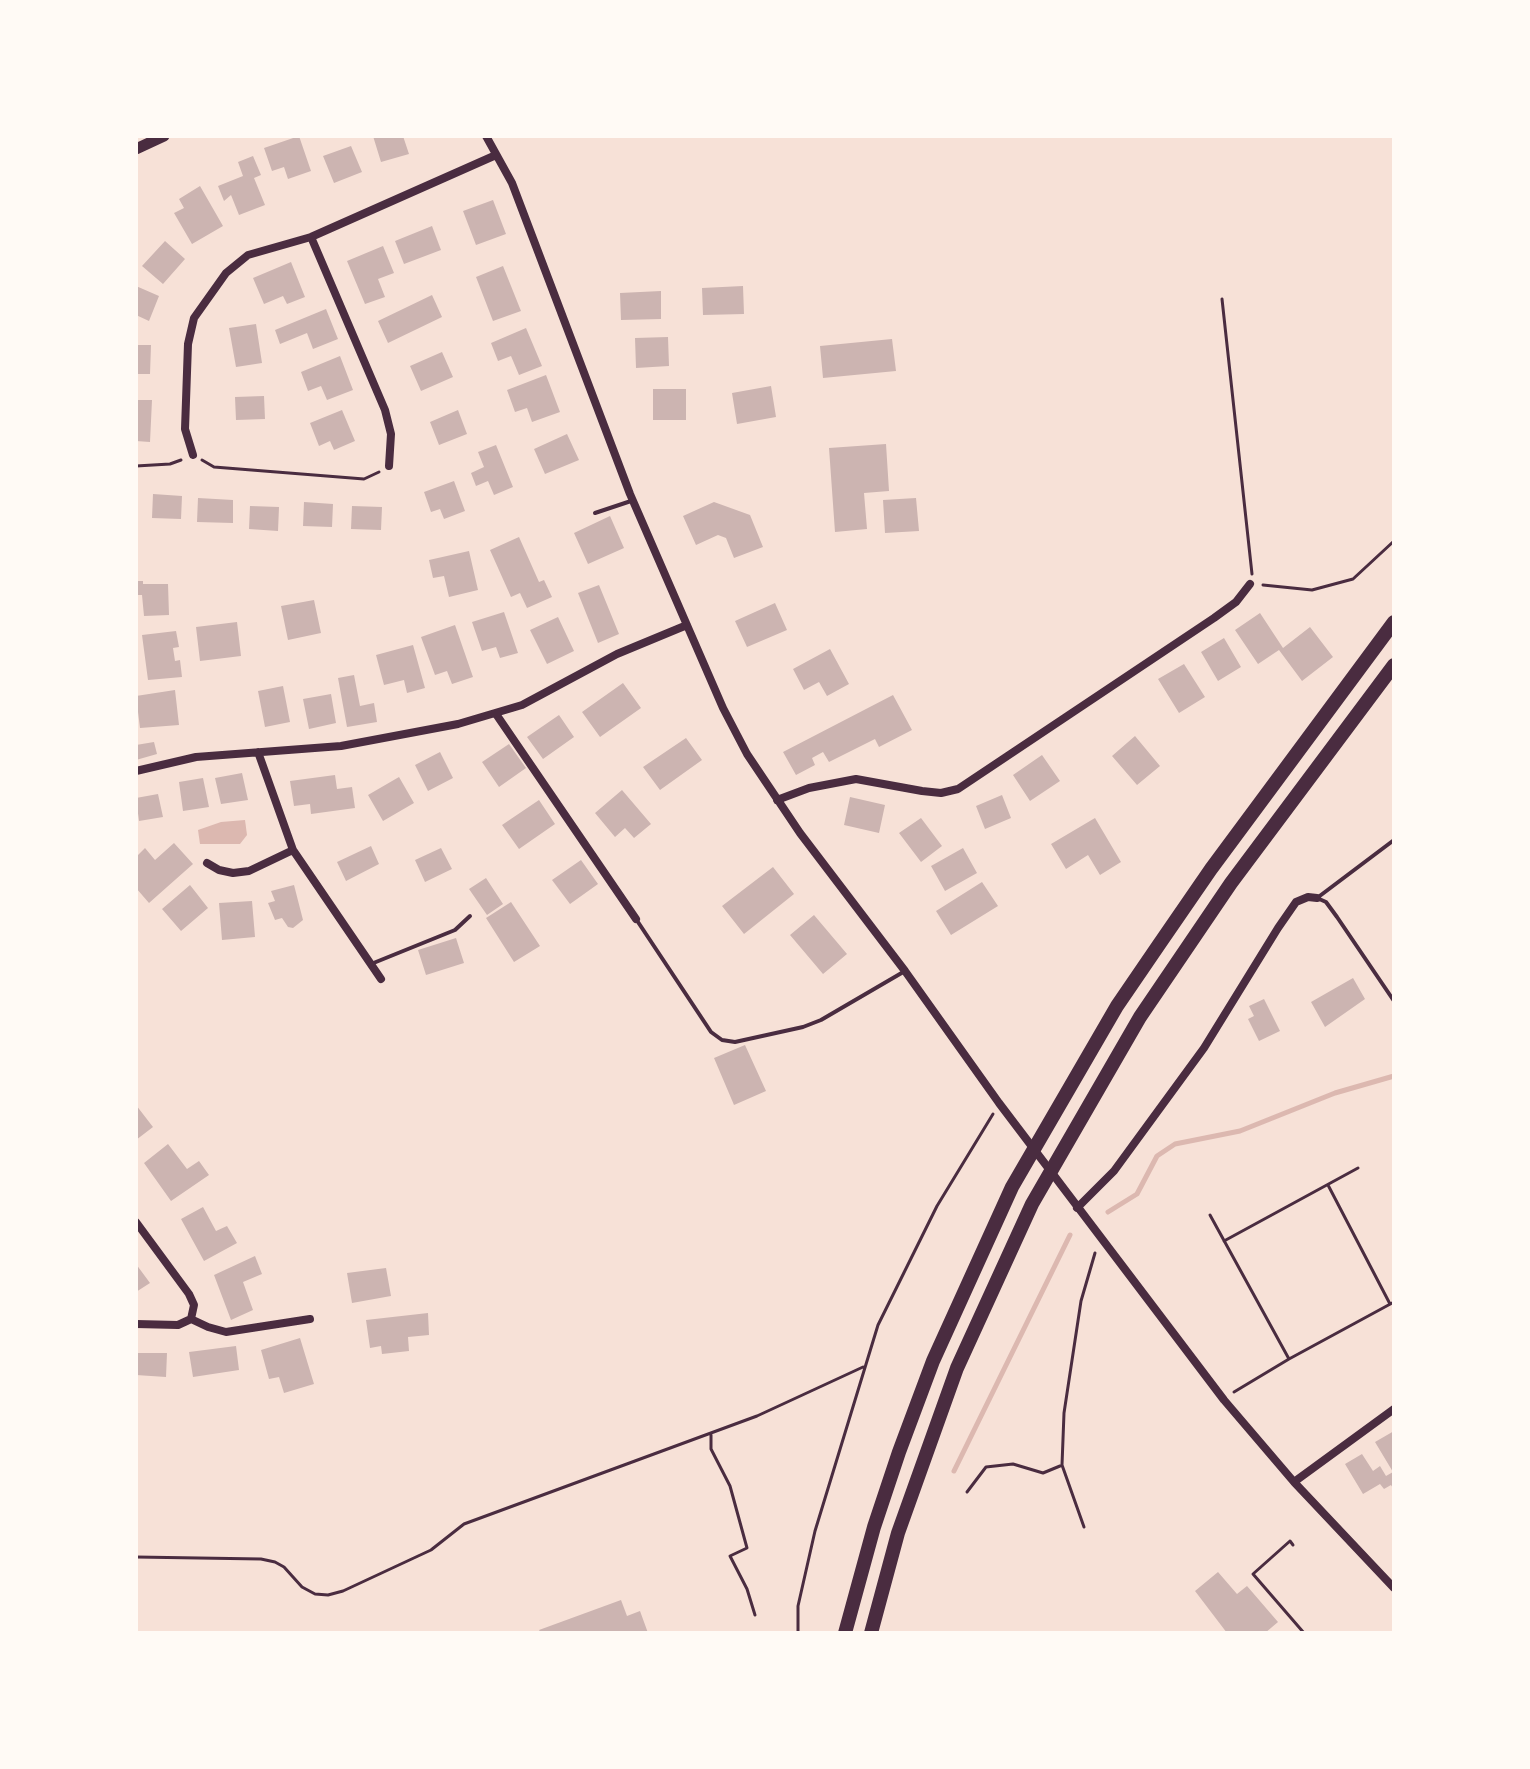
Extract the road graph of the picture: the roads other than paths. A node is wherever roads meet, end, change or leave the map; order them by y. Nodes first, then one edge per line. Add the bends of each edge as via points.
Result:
1 (164, 136) edge
2 (486, 136) edge
3 (136, 149) edge
4 (496, 155) junction
5 (311, 237) junction
6 (193, 455) road end
7 (389, 466) road end
8 (633, 501) junction
9 (595, 513) dead end
10 (1250, 584) road end
11 (1394, 622) edge
12 (687, 625) junction
13 (1394, 665) edge
14 (496, 714) junction
15 (258, 752) junction
16 (136, 771) edge
17 (777, 800) junction
18 (1394, 840) edge
19 (293, 850) junction
20 (207, 863) dead end
21 (1317, 898) junction
22 (470, 916) dead end
23 (636, 919) joint
24 (371, 964) junction
25 (905, 971) junction
26 (381, 979) dead end
27 (1394, 1001) edge
28 (1077, 1208) junction
29 (136, 1222) edge
30 (191, 1319) junction
31 (310, 1319) dead end
32 (136, 1324) edge
33 (1394, 1409) edge
34 (1294, 1482) junction
35 (1394, 1588) edge
36 (845, 1633) edge
37 (871, 1633) edge

1 - 3 street
2 - 4 street
4 - 5 street
4 - 8 street via 512,183
5 - 6 street via 248,255 226,273 194,318 185,429
5 - 7 street via 385,410 391,434
8 - 9 lane
8 - 12 street
10 - 17 street via 1214,618 958,789 941,793 856,779
11 - 36 highway via 1117,1006 1012,1187 944,1335 899,1452
12 - 14 street
12 - 17 street via 723,708
13 - 37 highway via 1231,883 1140,1017 1032,1204 929,1442
14 - 15 street via 341,746
14 - 23 street
15 - 16 street via 196,757
15 - 19 street
17 - 25 street
18 - 21 lane
19 - 20 street via 249,871 233,873
19 - 24 street
21 - 27 lane via 1331,910
21 - 28 street via 1296,902 1186,1073 1114,1171
22 - 24 lane via 455,930
23 - 25 lane via 711,1032 722,1040 735,1042 821,1020
24 - 26 street
25 - 28 street
28 - 34 street
29 - 30 street via 189,1294 194,1305
30 - 31 street via 226,1332
30 - 32 street via 178,1325
33 - 34 street
34 - 35 street

